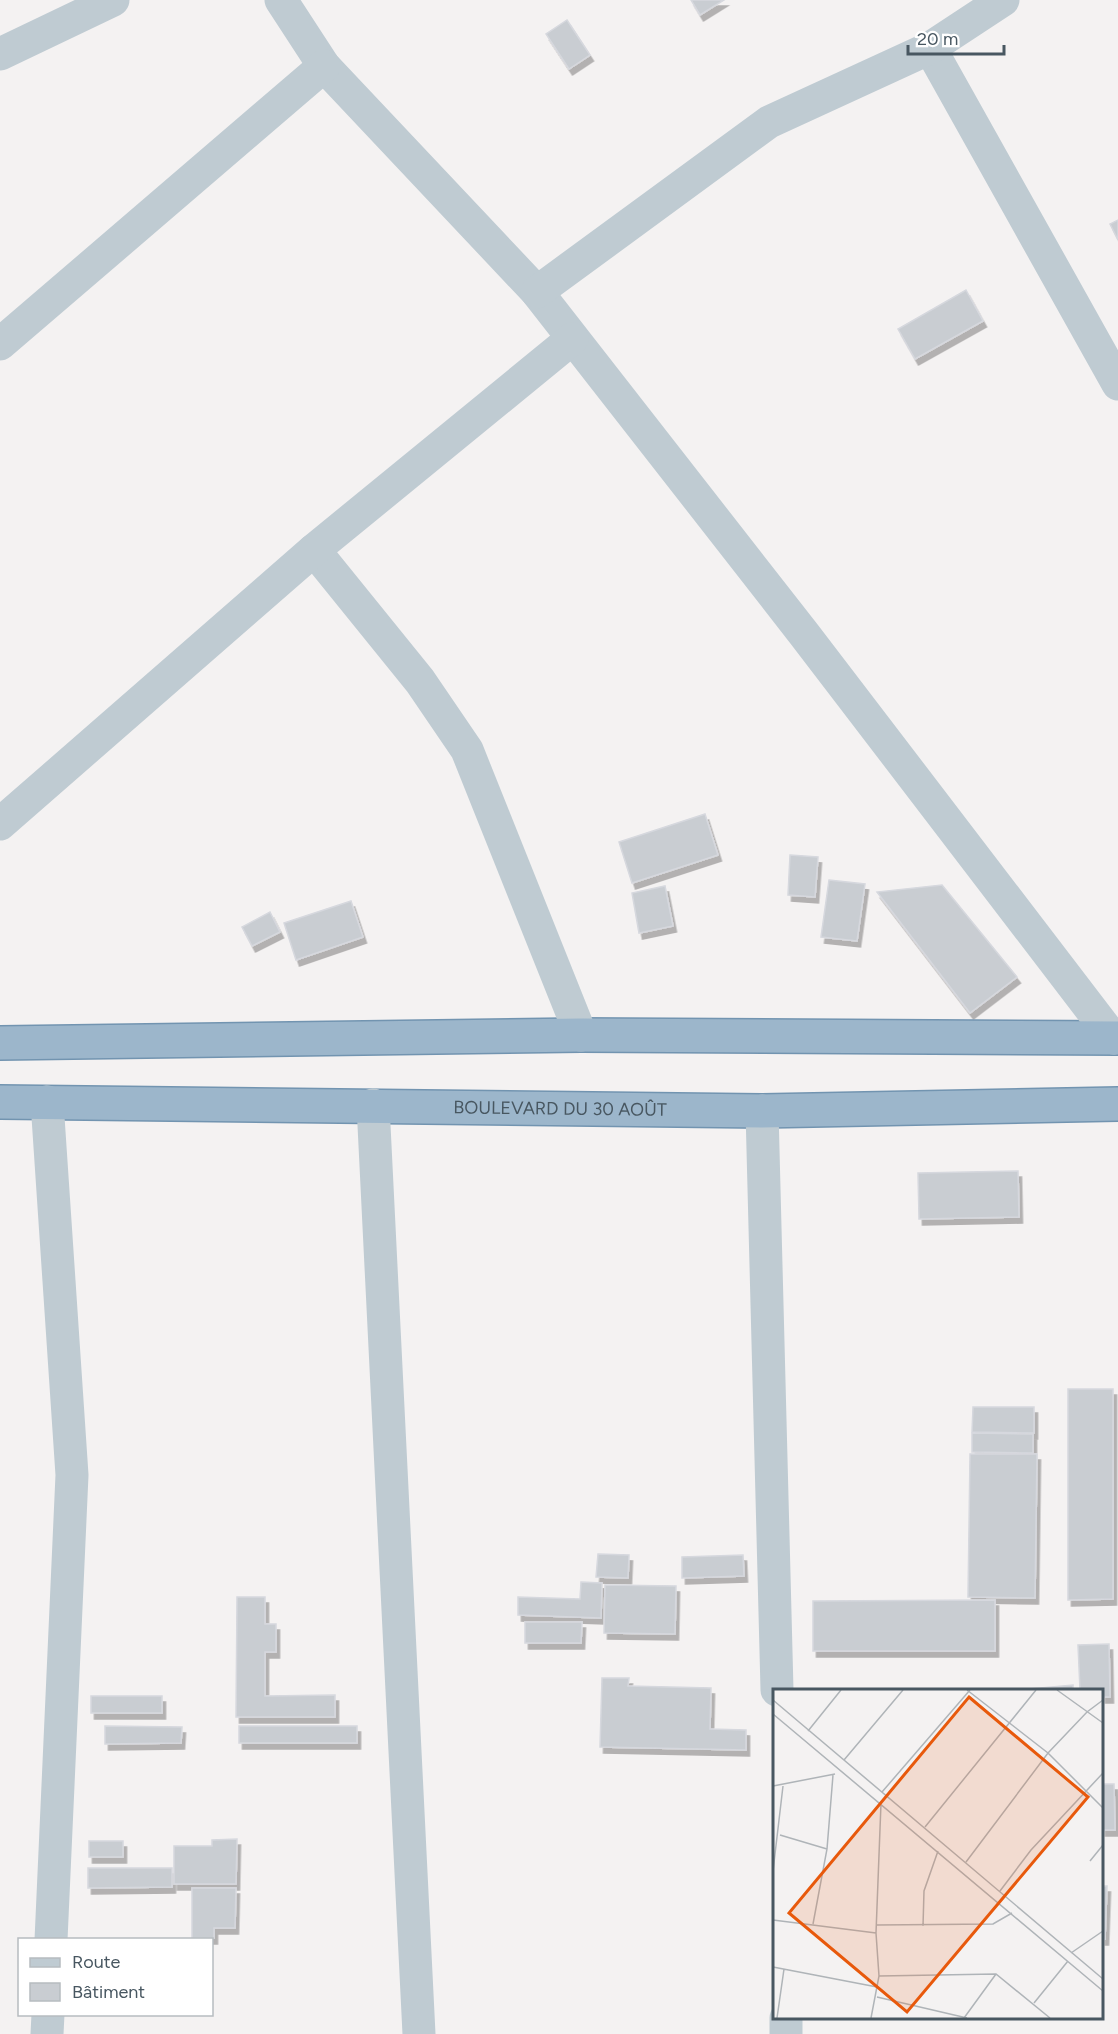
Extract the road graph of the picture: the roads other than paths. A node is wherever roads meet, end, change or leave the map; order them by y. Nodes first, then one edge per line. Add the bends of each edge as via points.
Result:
1 (113, 0) edge
2 (281, 0) edge
3 (1003, 0) edge
4 (930, 48) junction
5 (0, 54) edge
6 (324, 66) junction
7 (537, 292) junction
8 (572, 339) junction
9 (0, 344) edge
10 (1118, 384) edge
11 (314, 550) junction
12 (0, 825) edge
13 (580, 1035) junction
14 (1116, 1038) edge
15 (0, 1043) edge
16 (0, 1102) edge
17 (46, 1102) junction
18 (1118, 1104) edge
19 (373, 1105) junction
20 (762, 1111) junction
21 (777, 1689) edge
22 (51, 1938) edge
23 (48, 2016) edge
24 (47, 2034) edge
25 (419, 2034) edge

1 - 5 street
2 - 6 street
3 - 4 street
4 - 7 street via 769,122
4 - 10 street
6 - 7 street
6 - 9 street
7 - 8 street
8 - 11 street
8 - 14 street
11 - 12 street
11 - 13 street via 420,681 467,750
13 - 14 highway
13 - 15 highway
16 - 17 highway, BOULEVARD DU 30 AOÛT
17 - 19 highway, BOULEVARD DU 30 AOÛT
17 - 22 street via 72,1474
18 - 20 highway, BOULEVARD DU 30 AOÛT
19 - 20 highway, BOULEVARD DU 30 AOÛT
19 - 25 street
20 - 21 street
23 - 24 street

